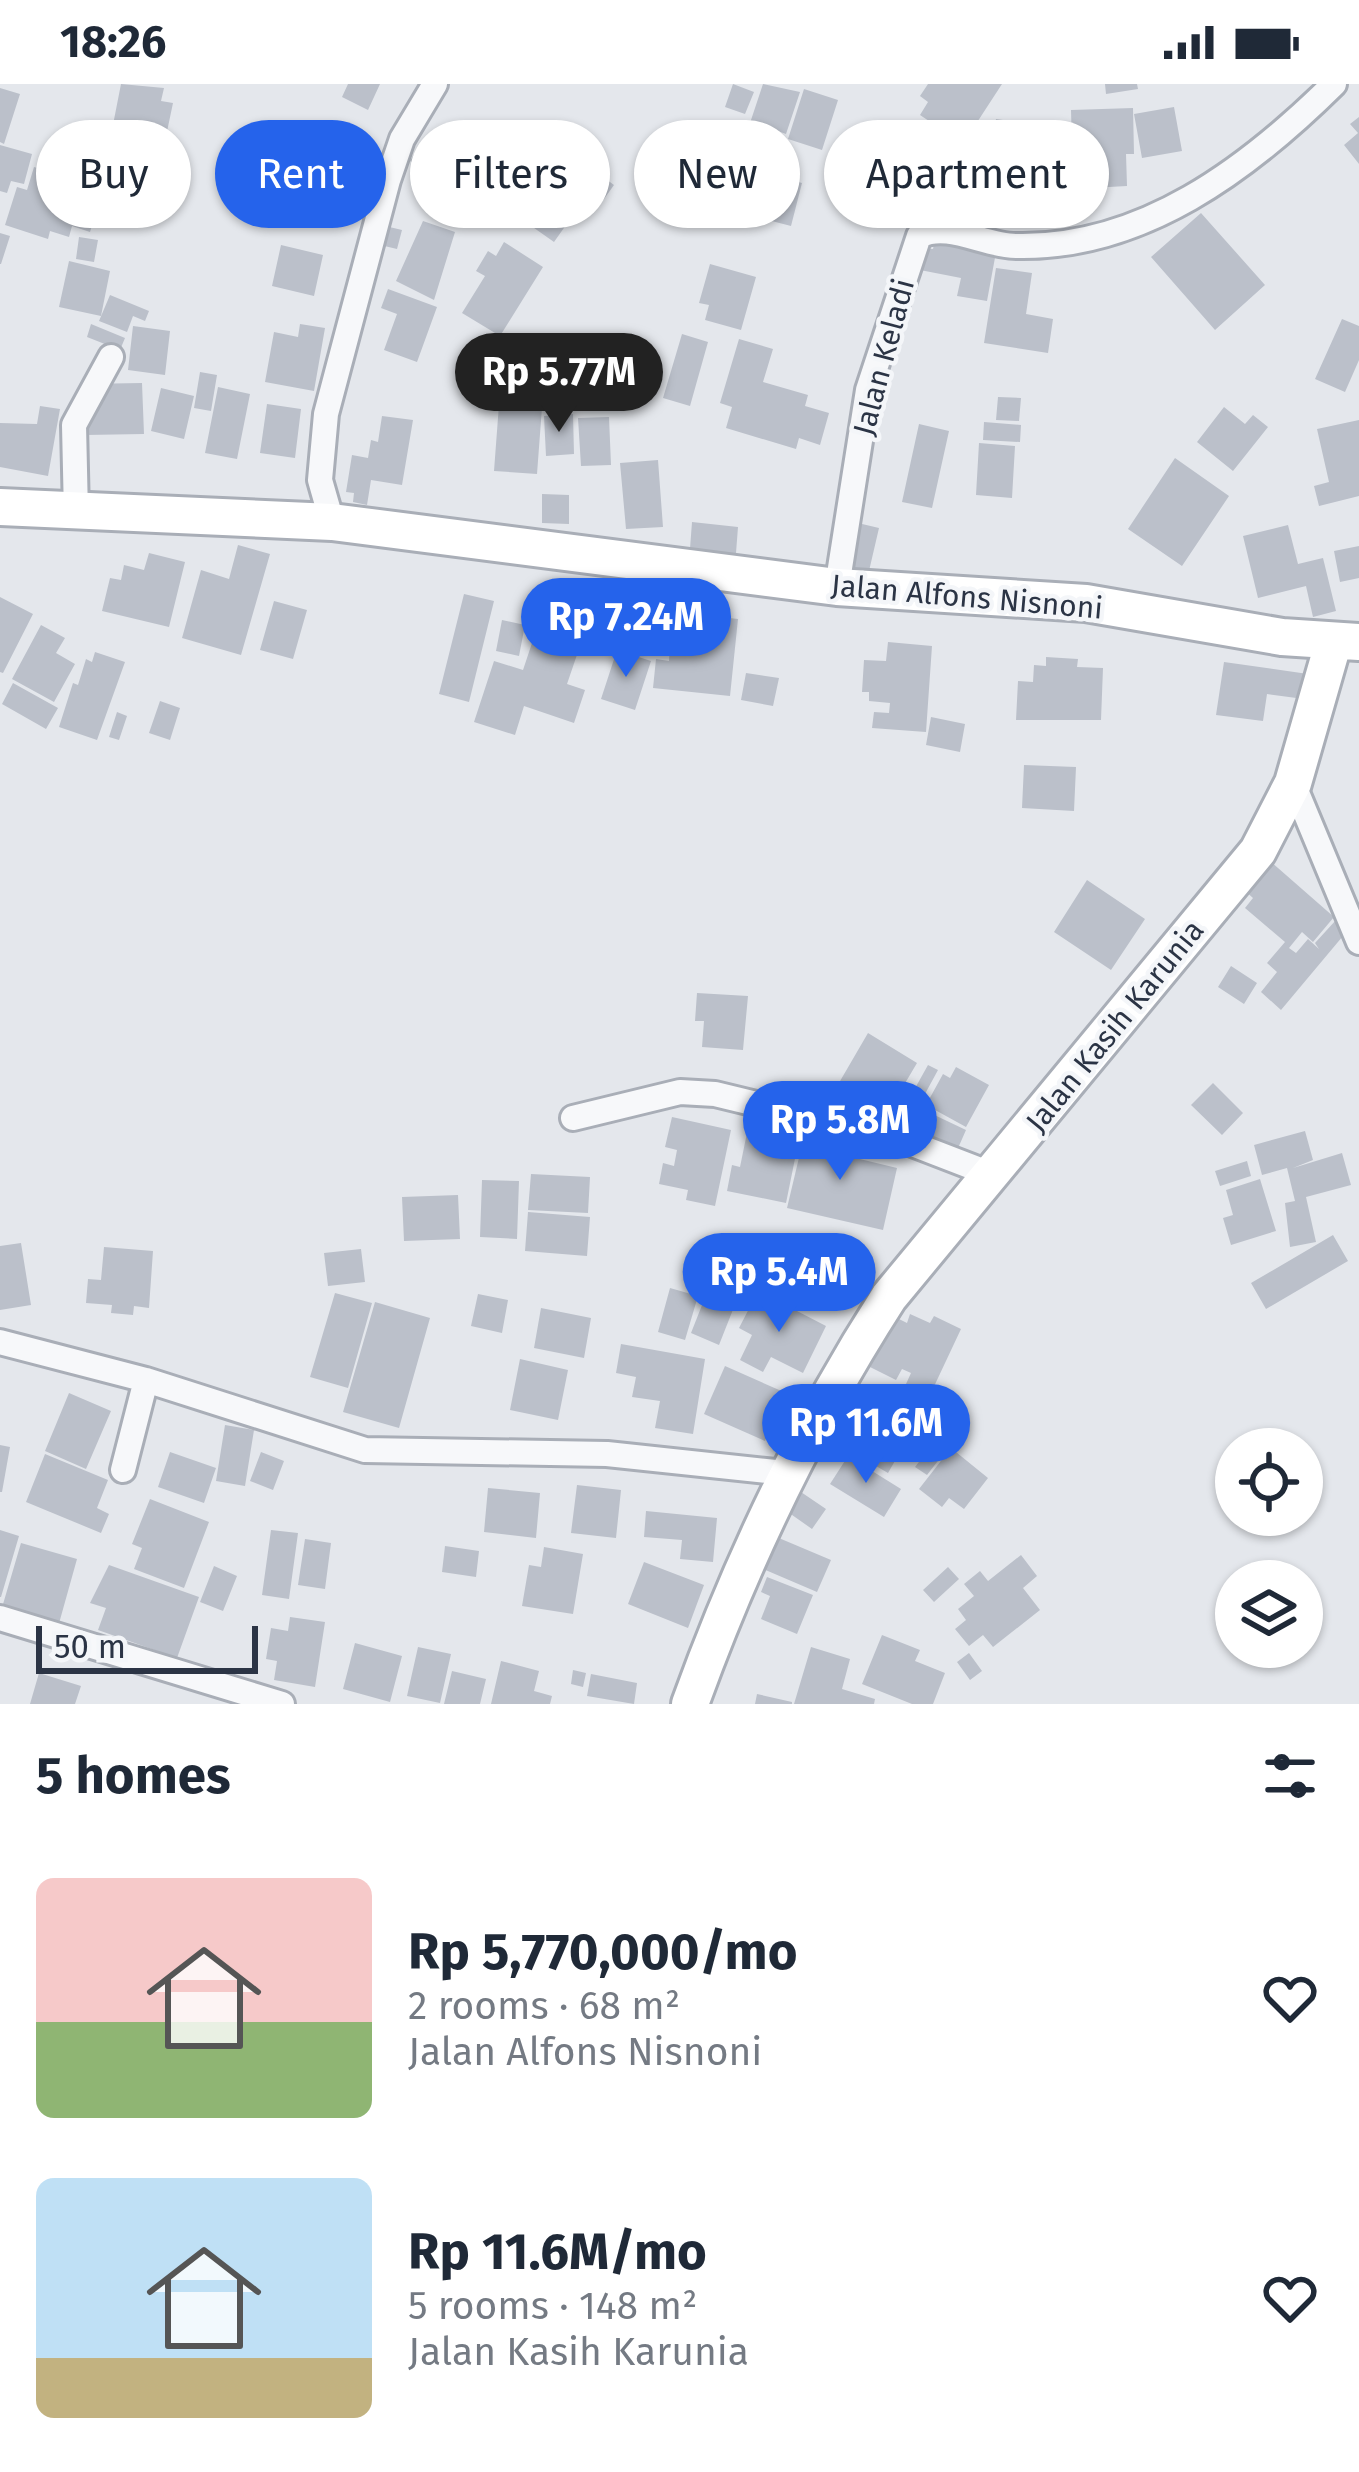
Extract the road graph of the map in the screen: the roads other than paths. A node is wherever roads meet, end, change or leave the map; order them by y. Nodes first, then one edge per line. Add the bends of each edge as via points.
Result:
1 (435, 84) edge
2 (1334, 84) edge
3 (111, 357) dead end
4 (0, 507) edge
5 (76, 514) junction
6 (332, 522) junction
7 (837, 586) junction
8 (1346, 643) edge
9 (1293, 783) junction
10 (1359, 942) edge
11 (573, 1118) dead end
12 (993, 1175) junction
13 (0, 1342) edge
14 (146, 1379) junction
15 (123, 1470) dead end
16 (785, 1473) junction
17 (0, 1618) edge
18 (282, 1704) edge
19 (690, 1704) edge

1 - 6 street via 388,180 326,414 320,480
2 - 7 street, Jalan Keladi via 1210,188 1121,234 1012,246 933,229 919,236 868,390
3 - 5 street via 74,425
4 - 5 main road, Jalan Alfons Nisnoni
5 - 6 main road, Jalan Alfons Nisnoni
6 - 7 main road, Jalan Alfons Nisnoni
7 - 8 main road, Jalan Alfons Nisnoni via 1086,603
8 - 9 main road, Jalan Kasih Karunia
9 - 10 street
9 - 12 main road, Jalan Kasih Karunia via 1258,851
11 - 12 street via 680,1092 715,1094 897,1138
12 - 16 main road, Jalan Kasih Karunia via 889,1297
13 - 14 street
14 - 15 street
14 - 16 street via 364,1450 608,1454
16 - 19 main road, Jalan Kasih Karunia
17 - 18 street

